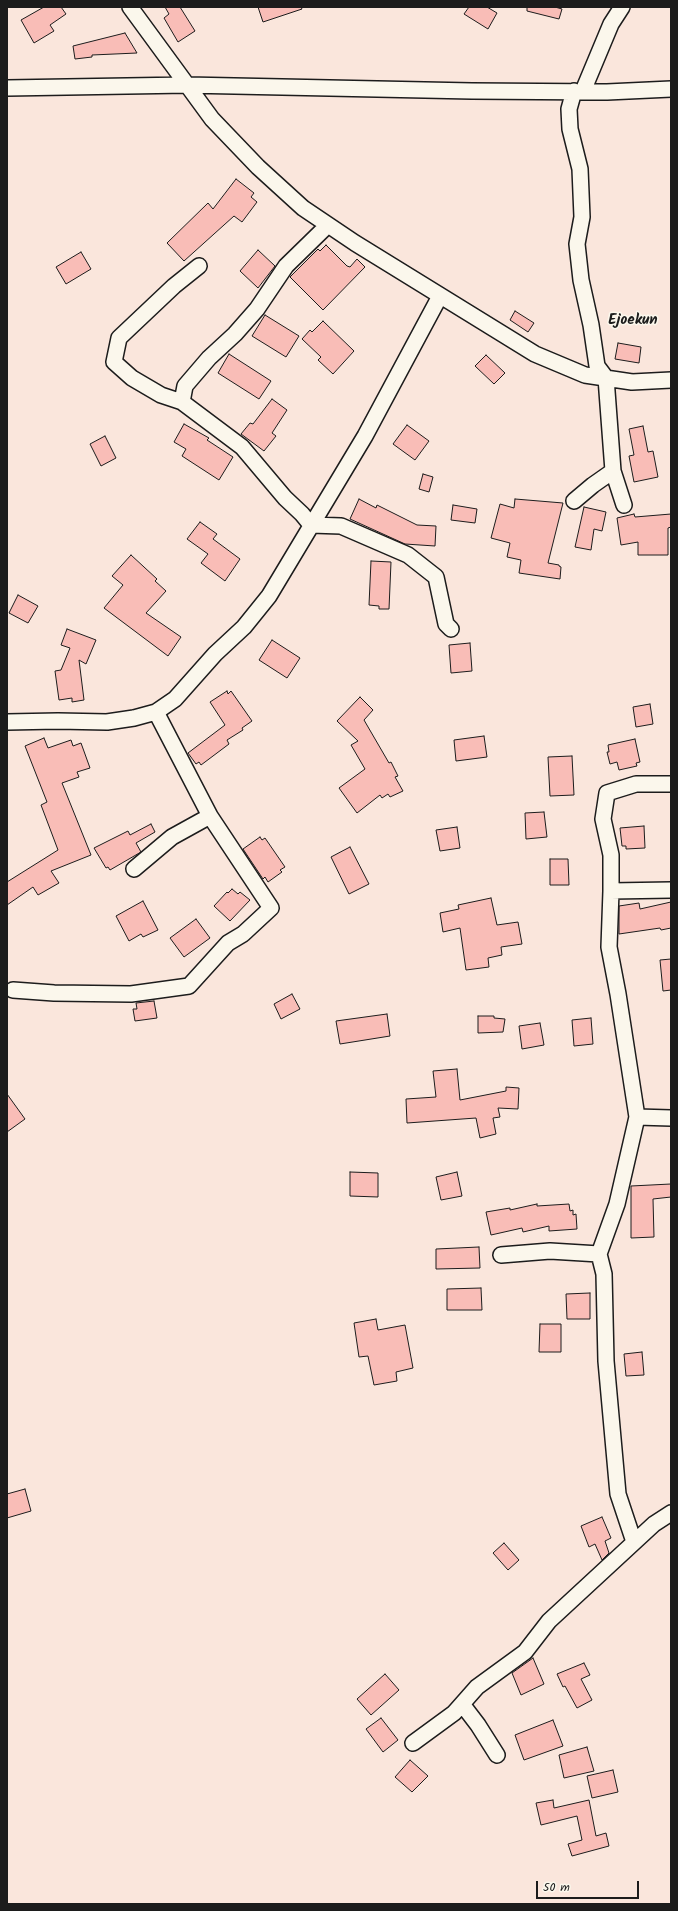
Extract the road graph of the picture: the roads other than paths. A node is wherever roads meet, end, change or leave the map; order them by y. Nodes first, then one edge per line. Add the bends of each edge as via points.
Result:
1 (130, 7) edge
2 (622, 7) edge
3 (187, 85) junction
4 (7, 88) edge
5 (671, 89) edge
6 (578, 91) junction
7 (328, 225) junction
8 (199, 266) dead end
9 (440, 296) junction
10 (606, 378) junction
11 (671, 380) edge
12 (182, 402) junction
13 (613, 471) junction
14 (574, 502) dead end
15 (624, 505) dead end
16 (311, 525) junction
17 (451, 629) dead end
18 (156, 712) junction
19 (7, 722) edge
20 (671, 784) edge
21 (210, 816) junction
22 (134, 869) dead end
23 (671, 890) edge
24 (611, 892) junction
25 (13, 990) dead end
26 (637, 1116) junction
27 (671, 1118) edge
28 (599, 1254) junction
29 (501, 1255) dead end
30 (671, 1513) edge
31 (634, 1542) junction
32 (462, 1704) junction
33 (412, 1744) dead end
34 (497, 1754) dead end

1 - 3 street
2 - 6 street
3 - 4 street
3 - 6 street
3 - 7 street via 212,119 258,167 303,208
5 - 6 street
6 - 10 street via 569,109 570,129 580,169 582,216 577,244 597,366
7 - 9 street
7 - 12 street via 286,266 257,309 185,386
8 - 12 street via 118,338 114,362 132,378 161,395
9 - 10 street via 535,354 585,375
9 - 16 street via 365,436
10 - 11 street via 632,382
10 - 13 street
12 - 16 street via 242,447
13 - 14 street
13 - 15 street
16 - 17 street via 341,526 408,555 436,577 446,624
16 - 18 street via 269,596 244,627 215,654 175,700
18 - 19 street via 107,722
18 - 21 street
20 - 24 street via 636,784 607,793 603,819 611,855
21 - 22 street via 172,837
21 - 25 street via 271,908 243,934 228,943 189,986 131,994 54,994
23 - 24 street
24 - 26 street via 609,947
26 - 27 street
26 - 28 street via 617,1204
28 - 29 street via 550,1251
28 - 31 street via 604,1274 606,1361 618,1494
30 - 31 street
31 - 32 street via 549,1621 525,1652 477,1687
32 - 33 street via 454,1713
32 - 34 street

